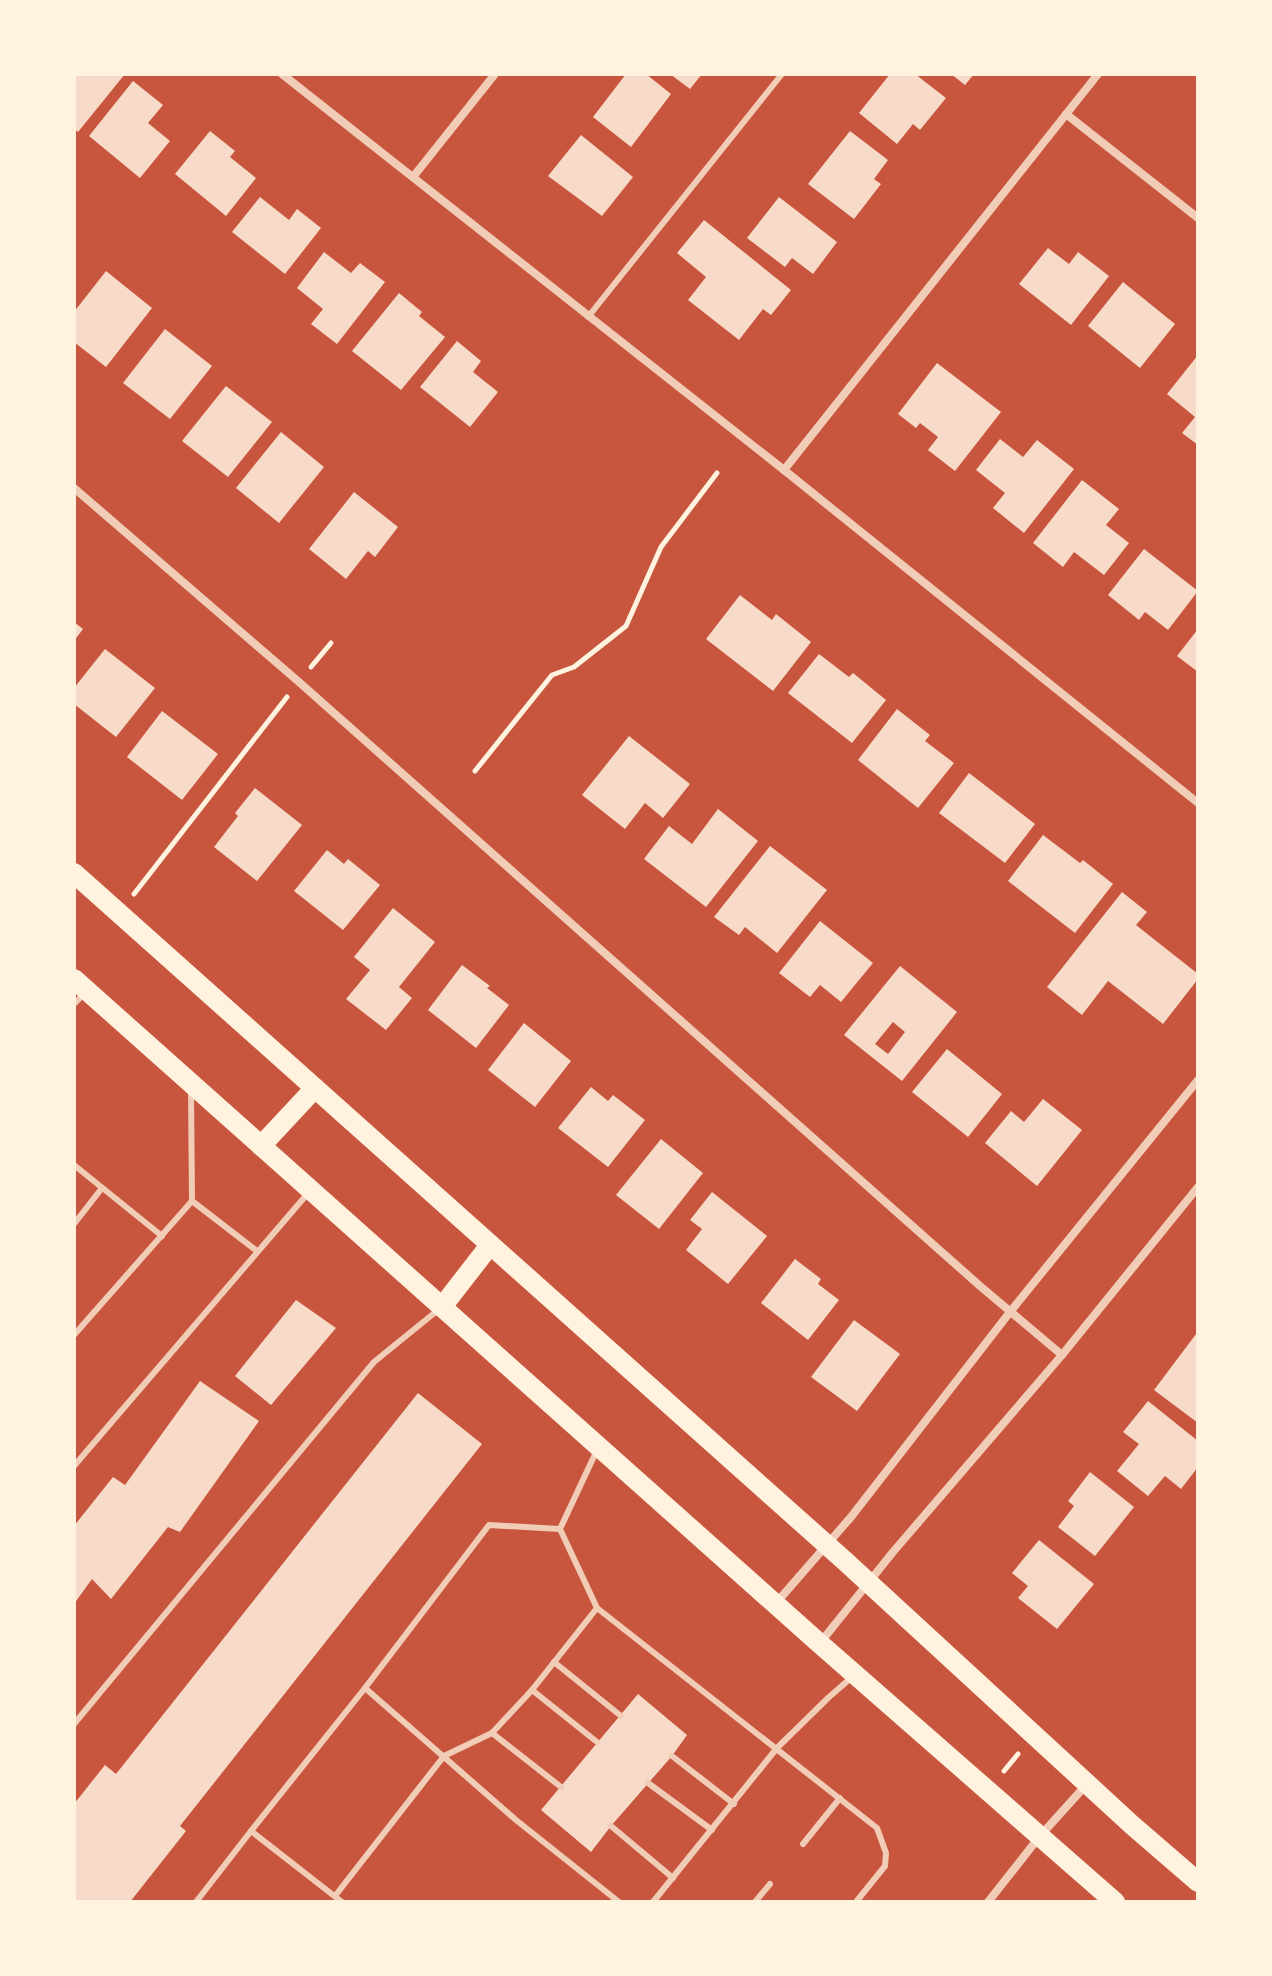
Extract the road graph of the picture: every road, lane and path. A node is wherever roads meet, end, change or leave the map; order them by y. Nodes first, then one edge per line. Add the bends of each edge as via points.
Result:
1 (282, 74) edge
2 (495, 74) edge
3 (782, 74) edge
4 (1098, 74) edge
5 (1066, 114) junction
6 (413, 177) junction
7 (1198, 218) edge
8 (588, 317) junction
9 (784, 470) junction
10 (717, 473) dead end
11 (74, 488) edge
12 (331, 643) dead end
13 (299, 682) junction
14 (475, 771) dead end
15 (1198, 803) edge
16 (74, 873) edge
17 (119, 913) junction
18 (78, 991) edge
19 (1198, 1080) edge
20 (191, 1083) junction
21 (315, 1088) junction
22 (261, 1146) junction
23 (74, 1165) edge
24 (1198, 1187) edge
25 (102, 1188) junction
26 (311, 1190) junction
27 (192, 1201) junction
28 (74, 1224) edge
29 (162, 1236) junction
30 (490, 1245) junction
31 (257, 1251) junction
32 (442, 1307) junction
33 (1010, 1312) junction
34 (74, 1335) edge
35 (1062, 1355) junction
36 (599, 1447) junction
37 (74, 1466) edge
38 (560, 1529) junction
39 (826, 1544) junction
40 (869, 1583) junction
41 (775, 1604) junction
42 (597, 1608) junction
43 (819, 1643) junction
44 (554, 1662) junction
45 (855, 1674) junction
46 (365, 1688) junction
47 (532, 1690) junction
48 (621, 1716) dead end
49 (74, 1724) edge
50 (492, 1733) junction
51 (597, 1742) dead end
52 (777, 1748) junction
53 (1019, 1753) dead end
54 (444, 1756) junction
55 (672, 1756) dead end
56 (1003, 1771) dead end
57 (648, 1783) dead end
58 (1087, 1784) junction
59 (561, 1787) dead end
60 (840, 1798) junction
61 (734, 1804) junction
62 (611, 1826) dead end
63 (712, 1830) junction
64 (251, 1831) junction
65 (1040, 1836) junction
66 (803, 1844) dead end
67 (673, 1878) junction
68 (1198, 1882) edge
69 (770, 1884) dead end
70 (335, 1896) junction
71 (196, 1902) edge
72 (342, 1902) edge
73 (619, 1902) edge
74 (653, 1902) edge
75 (755, 1902) edge
76 (856, 1902) edge
77 (988, 1902) edge
78 (1115, 1902) edge

1 - 6 street
2 - 6 street
3 - 8 lane
4 - 5 street
5 - 7 street
5 - 9 street
6 - 8 street
8 - 9 street
9 - 15 street
10 - 14 path via 661,547 626,626 574,667 552,675
11 - 13 street
12 - 13 path
13 - 17 path
13 - 33 street
16 - 17 main road
17 - 21 main road
18 - 20 main road
19 - 33 street
20 - 22 main road
20 - 27 lane
21 - 22 main road
21 - 30 main road
22 - 26 main road
23 - 25 lane
24 - 35 street
25 - 28 lane
25 - 29 lane
26 - 31 lane
26 - 32 main road
27 - 29 lane
27 - 31 lane
29 - 34 lane
30 - 32 main road
30 - 39 main road
31 - 37 lane
32 - 36 main road
32 - 49 lane via 374,1362
33 - 35 street
33 - 39 street
35 - 40 street
36 - 38 lane
36 - 41 main road
38 - 42 lane
38 - 46 lane via 489,1525
39 - 40 main road
39 - 41 street
40 - 43 street
40 - 58 main road
41 - 43 main road
42 - 44 lane
42 - 52 lane
43 - 45 main road
44 - 47 lane
44 - 48 lane
45 - 52 lane
45 - 65 main road
46 - 54 lane
46 - 64 lane
47 - 50 lane
47 - 51 lane
50 - 54 lane
50 - 59 lane
52 - 60 lane
52 - 61 lane
53 - 56 path
54 - 70 lane
54 - 73 lane
55 - 61 lane
57 - 63 lane
58 - 65 street
58 - 68 main road
60 - 66 lane
60 - 76 lane via 877,1828 886,1853 885,1866
61 - 63 lane
62 - 67 lane
63 - 67 lane
64 - 70 lane
64 - 71 lane
65 - 77 street
65 - 78 main road
67 - 74 lane
69 - 75 lane
70 - 72 lane

